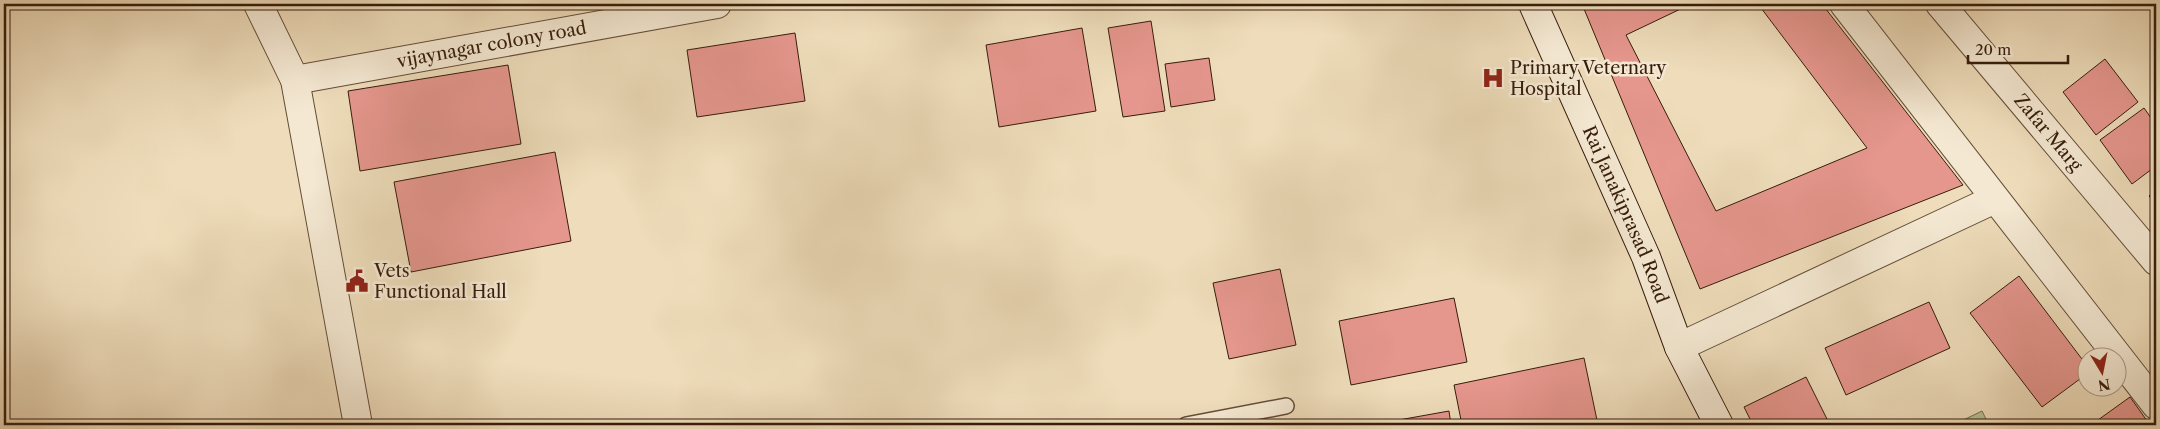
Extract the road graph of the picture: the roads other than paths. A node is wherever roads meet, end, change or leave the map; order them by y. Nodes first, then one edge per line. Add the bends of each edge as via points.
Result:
1 (258, 4) edge
2 (718, 4) edge
3 (1533, 4) edge
4 (1844, 4) edge
5 (1940, 4) edge
6 (295, 80) junction
7 (1995, 199) junction
8 (2156, 261) edge
9 (1679, 347) junction
10 (1286, 406) dead end
11 (2156, 406) edge
12 (358, 425) edge
13 (1186, 425) edge
14 (1718, 425) edge

1 - 6 street
2 - 6 street, vijaynagar colony road
3 - 9 street, Rai Janakiprasad Road via 1646,257
4 - 7 street
5 - 8 street, Zafar Marg
6 - 12 street
7 - 9 street
7 - 11 street
9 - 14 street, Rai Janakiprasad Road
10 - 13 lane

